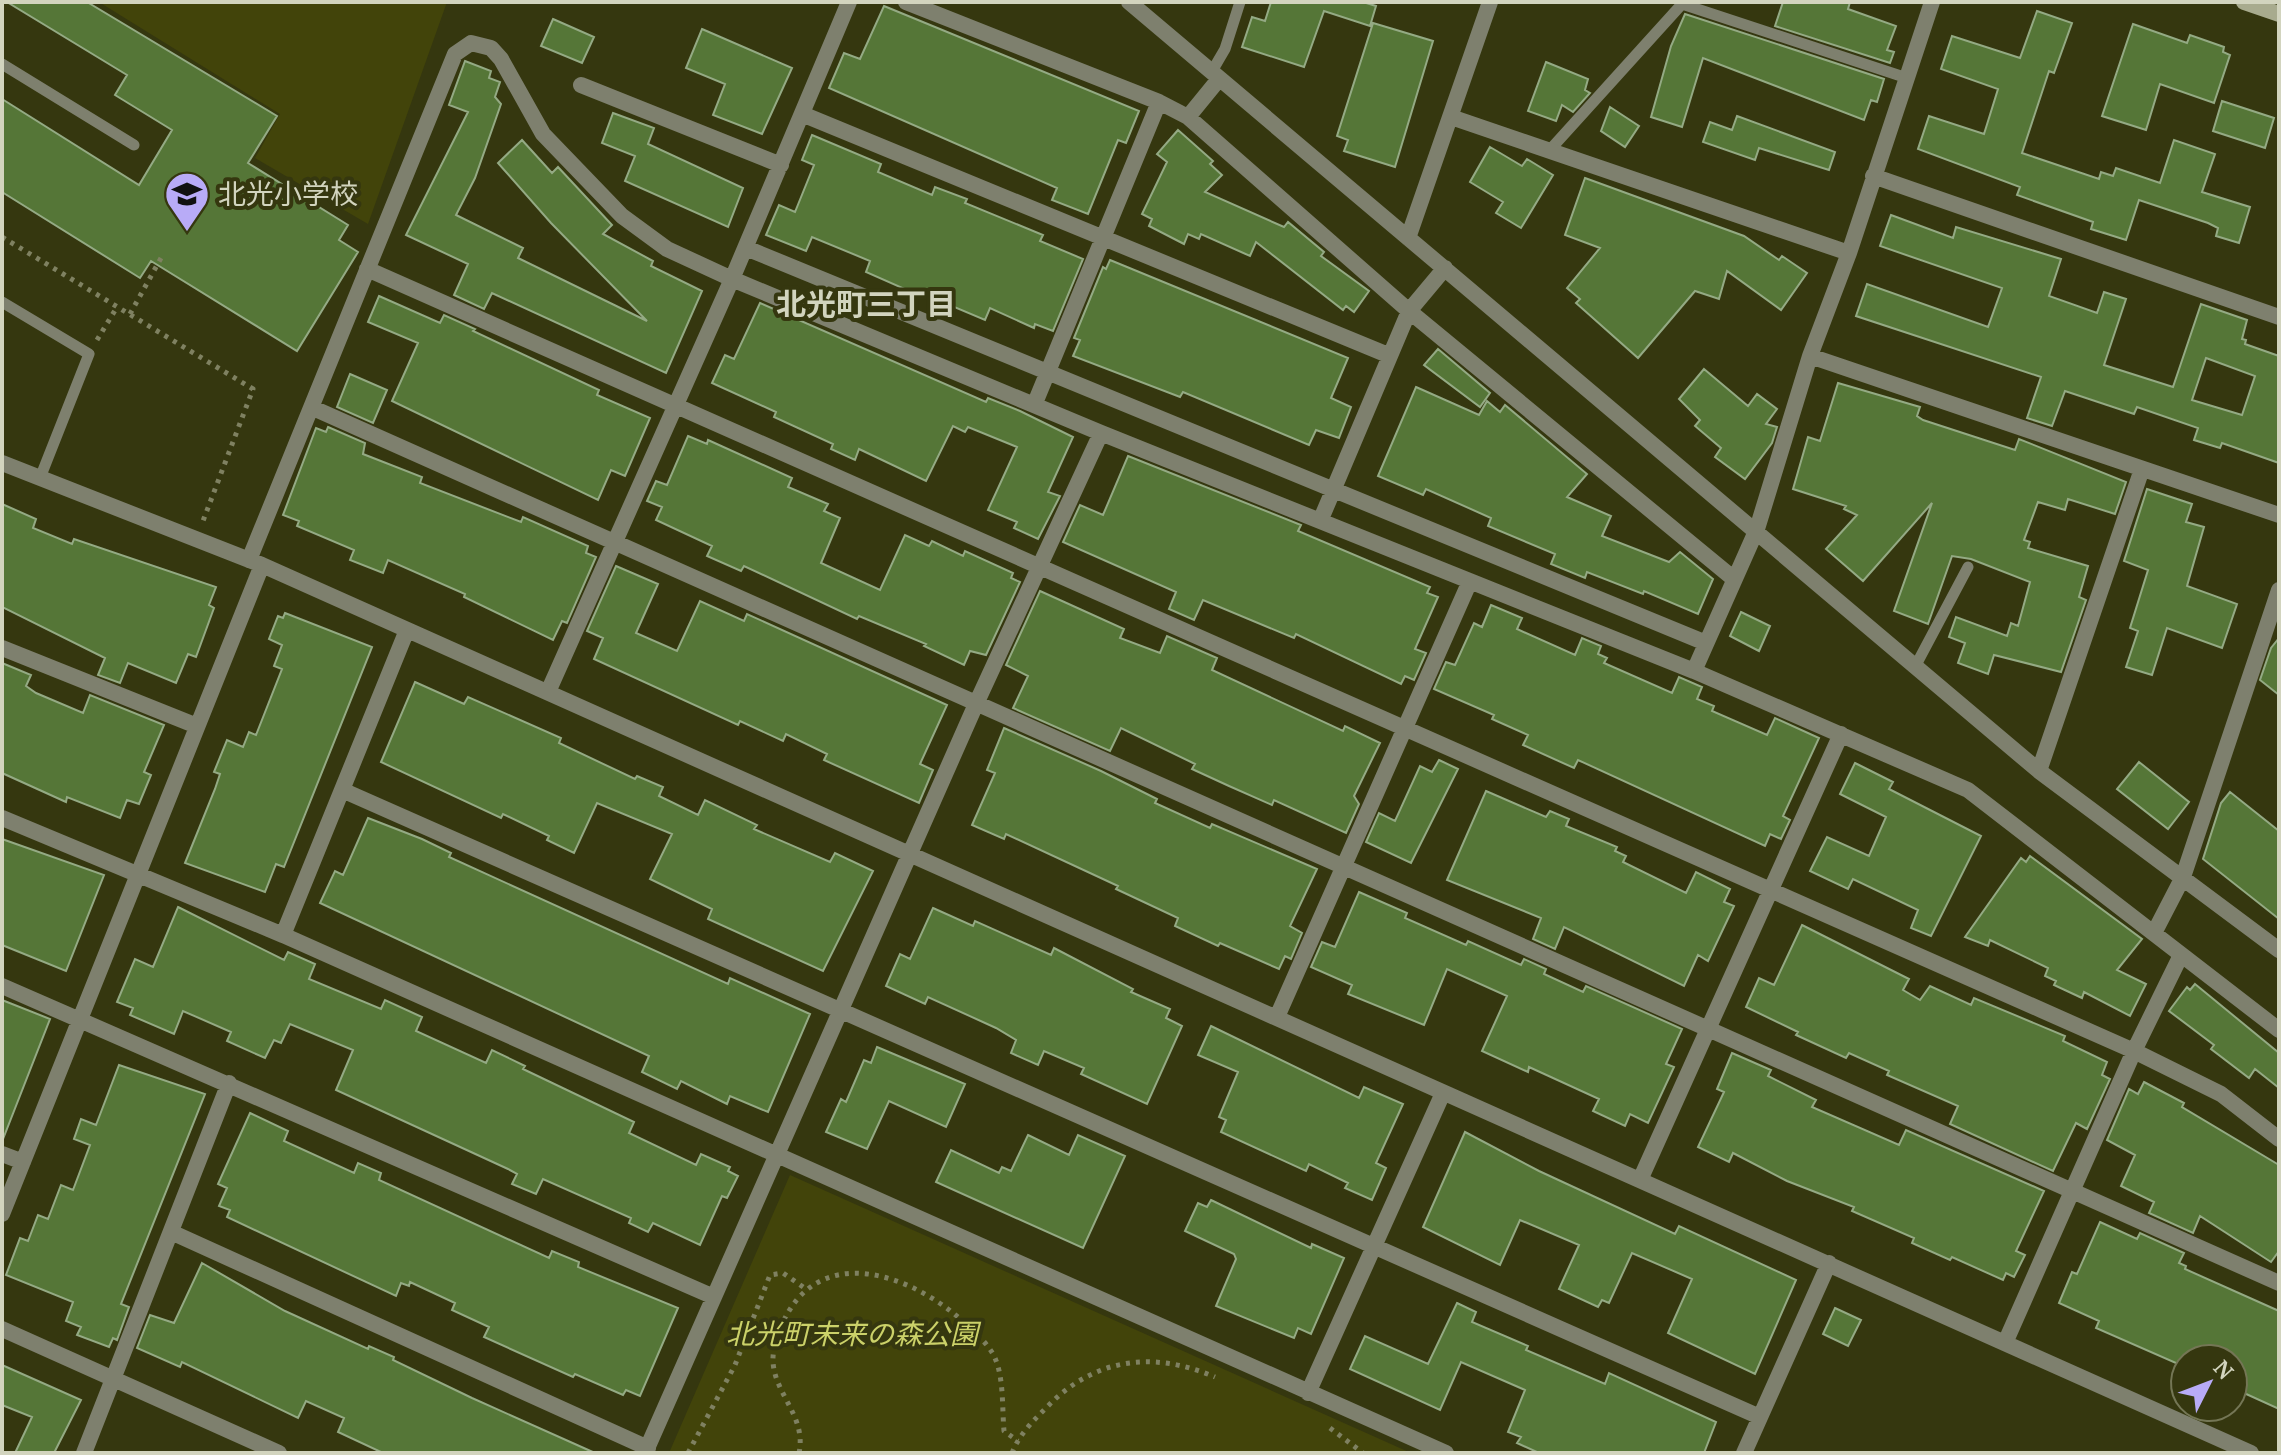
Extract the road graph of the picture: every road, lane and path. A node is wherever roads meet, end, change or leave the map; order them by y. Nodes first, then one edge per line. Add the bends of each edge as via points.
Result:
1 (849, 2) edge
2 (906, 2) edge
3 (1129, 2) edge
4 (1240, 2) edge
5 (1490, 2) edge
6 (1932, 2) edge
7 (2244, 2) edge
8 (2279, 14) edge
9 (2, 64) edge
10 (1215, 76) junction
11 (1907, 78) junction
12 (581, 85) dead end
13 (1159, 102) junction
14 (802, 114) junction
15 (1188, 117) junction
16 (1451, 117) junction
17 (134, 145) dead end
18 (1548, 152) junction
19 (781, 165) junction
20 (1873, 176) junction
21 (2, 237) edge
22 (1102, 238) junction
23 (1408, 238) junction
24 (746, 248) junction
25 (1849, 253) junction
26 (161, 258) dead end
27 (1445, 268) junction
28 (367, 269) junction
29 (732, 279) junction
30 (2, 302) edge
31 (117, 307) junction
32 (1409, 311) junction
33 (130, 314) junction
34 (2279, 317) edge
35 (89, 354) junction
36 (1388, 355) junction
37 (1810, 356) junction
38 (1048, 372) junction
39 (1035, 403) junction
40 (675, 406) junction
41 (313, 408) junction
42 (1101, 433) junction
43 (2, 463) edge
44 (2142, 469) junction
45 (40, 478) junction
46 (1333, 489) junction
47 (2279, 515) edge
48 (190, 516) dead end
49 (1321, 519) junction
50 (1757, 529) junction
51 (616, 540) junction
52 (256, 563) junction
53 (1038, 565) junction
54 (1968, 567) dead end
55 (1734, 579) junction
56 (1470, 581) junction
57 (2279, 590) edge
58 (2275, 619) edge
59 (407, 630) junction
60 (1706, 643) junction
61 (2, 648) edge
62 (1916, 665) junction
63 (1694, 671) junction
64 (548, 692) junction
65 (976, 704) junction
66 (197, 726) junction
67 (1403, 729) junction
68 (1841, 734) junction
69 (2039, 771) junction
70 (342, 790) junction
71 (2, 818) edge
72 (912, 853) junction
73 (1343, 866) junction
74 (138, 872) junction
75 (2183, 877) junction
76 (1770, 891) junction
77 (2154, 933) junction
78 (283, 935) junction
79 (2279, 950) edge
80 (2181, 955) junction
81 (2, 986) edge
82 (841, 1010) junction
83 (1277, 1017) junction
84 (82, 1018) junction
85 (1708, 1026) junction
86 (2279, 1030) edge
87 (2134, 1051) junction
88 (229, 1083) junction
89 (1443, 1093) junction
90 (2279, 1139) edge
91 (2, 1154) edge
92 (777, 1154) junction
93 (23, 1162) junction
94 (1640, 1180) junction
95 (2072, 1191) junction
96 (2, 1214) edge
97 (171, 1232) junction
98 (1374, 1245) junction
99 (1829, 1263) junction
100 (2279, 1283) edge
101 (806, 1289) junction
102 (714, 1297) junction
103 (2, 1329) edge
104 (2005, 1343) junction
105 (1219, 1378) dead end
106 (113, 1379) junction
107 (1308, 1393) junction
108 (1760, 1417) junction
109 (1322, 1424) dead end
110 (1018, 1441) junction
111 (646, 1450) edge
112 (84, 1453) edge
113 (279, 1453) edge
114 (688, 1453) edge
115 (799, 1453) edge
116 (1012, 1453) edge
117 (1363, 1453) edge
118 (1446, 1453) edge
119 (1744, 1453) edge
120 (2251, 1453) edge

1 - 14 street
2 - 13 street
3 - 10 street
4 - 10 lane
5 - 16 street
6 - 11 street
7 - 8 main road
9 - 17 lane
10 - 15 street
10 - 23 street
11 - 18 lane via 1682,4
11 - 20 street
12 - 19 street
13 - 15 street
13 - 22 street
14 - 19 street
14 - 22 street
15 - 32 street
16 - 18 street
16 - 23 street
18 - 25 street
19 - 24 street
20 - 25 street
20 - 34 street
21 - 31 path
22 - 36 street
22 - 38 street
23 - 27 street
24 - 29 street
24 - 38 street
25 - 37 street
26 - 33 path
27 - 32 street
27 - 50 street
28 - 29 street via 455,54 471,43 491,48 501,59 543,134 622,216 667,249
28 - 40 street
28 - 41 street
29 - 39 street
29 - 40 street
30 - 35 lane
31 - 33 path
31 - 35 path
32 - 36 street
32 - 55 street
33 - 48 path via 253,389 204,521
35 - 45 lane
36 - 46 street
37 - 44 street
37 - 50 street
38 - 39 street
38 - 46 street
39 - 42 street
40 - 51 street
40 - 53 street
41 - 51 street
41 - 52 street
42 - 49 street
42 - 53 street
43 - 45 street
44 - 47 street
44 - 69 street
45 - 52 street
46 - 49 street
46 - 60 street
49 - 56 street
50 - 55 street
50 - 62 street
51 - 64 street
51 - 65 street
52 - 59 street
52 - 66 street
53 - 65 street
53 - 67 street
54 - 62 lane
55 - 60 street
56 - 63 street
56 - 67 street
57 - 58 street
58 - 75 street
59 - 64 street
59 - 70 street
60 - 63 street
61 - 66 street
62 - 69 street
63 - 68 street
64 - 72 street
65 - 72 street
65 - 73 street
66 - 74 street
67 - 73 street
67 - 76 street
68 - 76 street
68 - 77 street via 1968,790
69 - 75 street
70 - 78 street
70 - 82 street
71 - 74 street
72 - 82 street
72 - 83 street
73 - 83 street
73 - 85 street
74 - 78 street
74 - 84 street
75 - 77 street
75 - 79 street
76 - 85 street
76 - 87 street
77 - 80 street
78 - 92 street
80 - 86 street
80 - 87 street
81 - 84 street
82 - 92 street
82 - 98 street
83 - 89 street
84 - 88 street
84 - 93 street
85 - 94 street
85 - 95 street
87 - 90 street via 2221,1094
87 - 95 street
88 - 97 street
88 - 102 street
89 - 94 street
89 - 98 street
91 - 93 street
92 - 102 street
92 - 107 street
93 - 96 street
94 - 99 street
95 - 100 street
95 - 104 street
97 - 106 street
97 - 111 street
98 - 107 street
98 - 108 street
99 - 104 street
99 - 108 street
101 - 110 path via 832,1277 874,1272 932,1295 995,1357 1004,1431
101 - 114 path via 783,1273 770,1275 735,1365
101 - 115 path via 774,1346 773,1378 803,1436
102 - 111 street
103 - 106 street
104 - 120 street
105 - 110 path via 1157,1361 1103,1366 1063,1390
106 - 112 street
106 - 113 street
107 - 118 street
108 - 119 street
109 - 117 path
110 - 116 path

